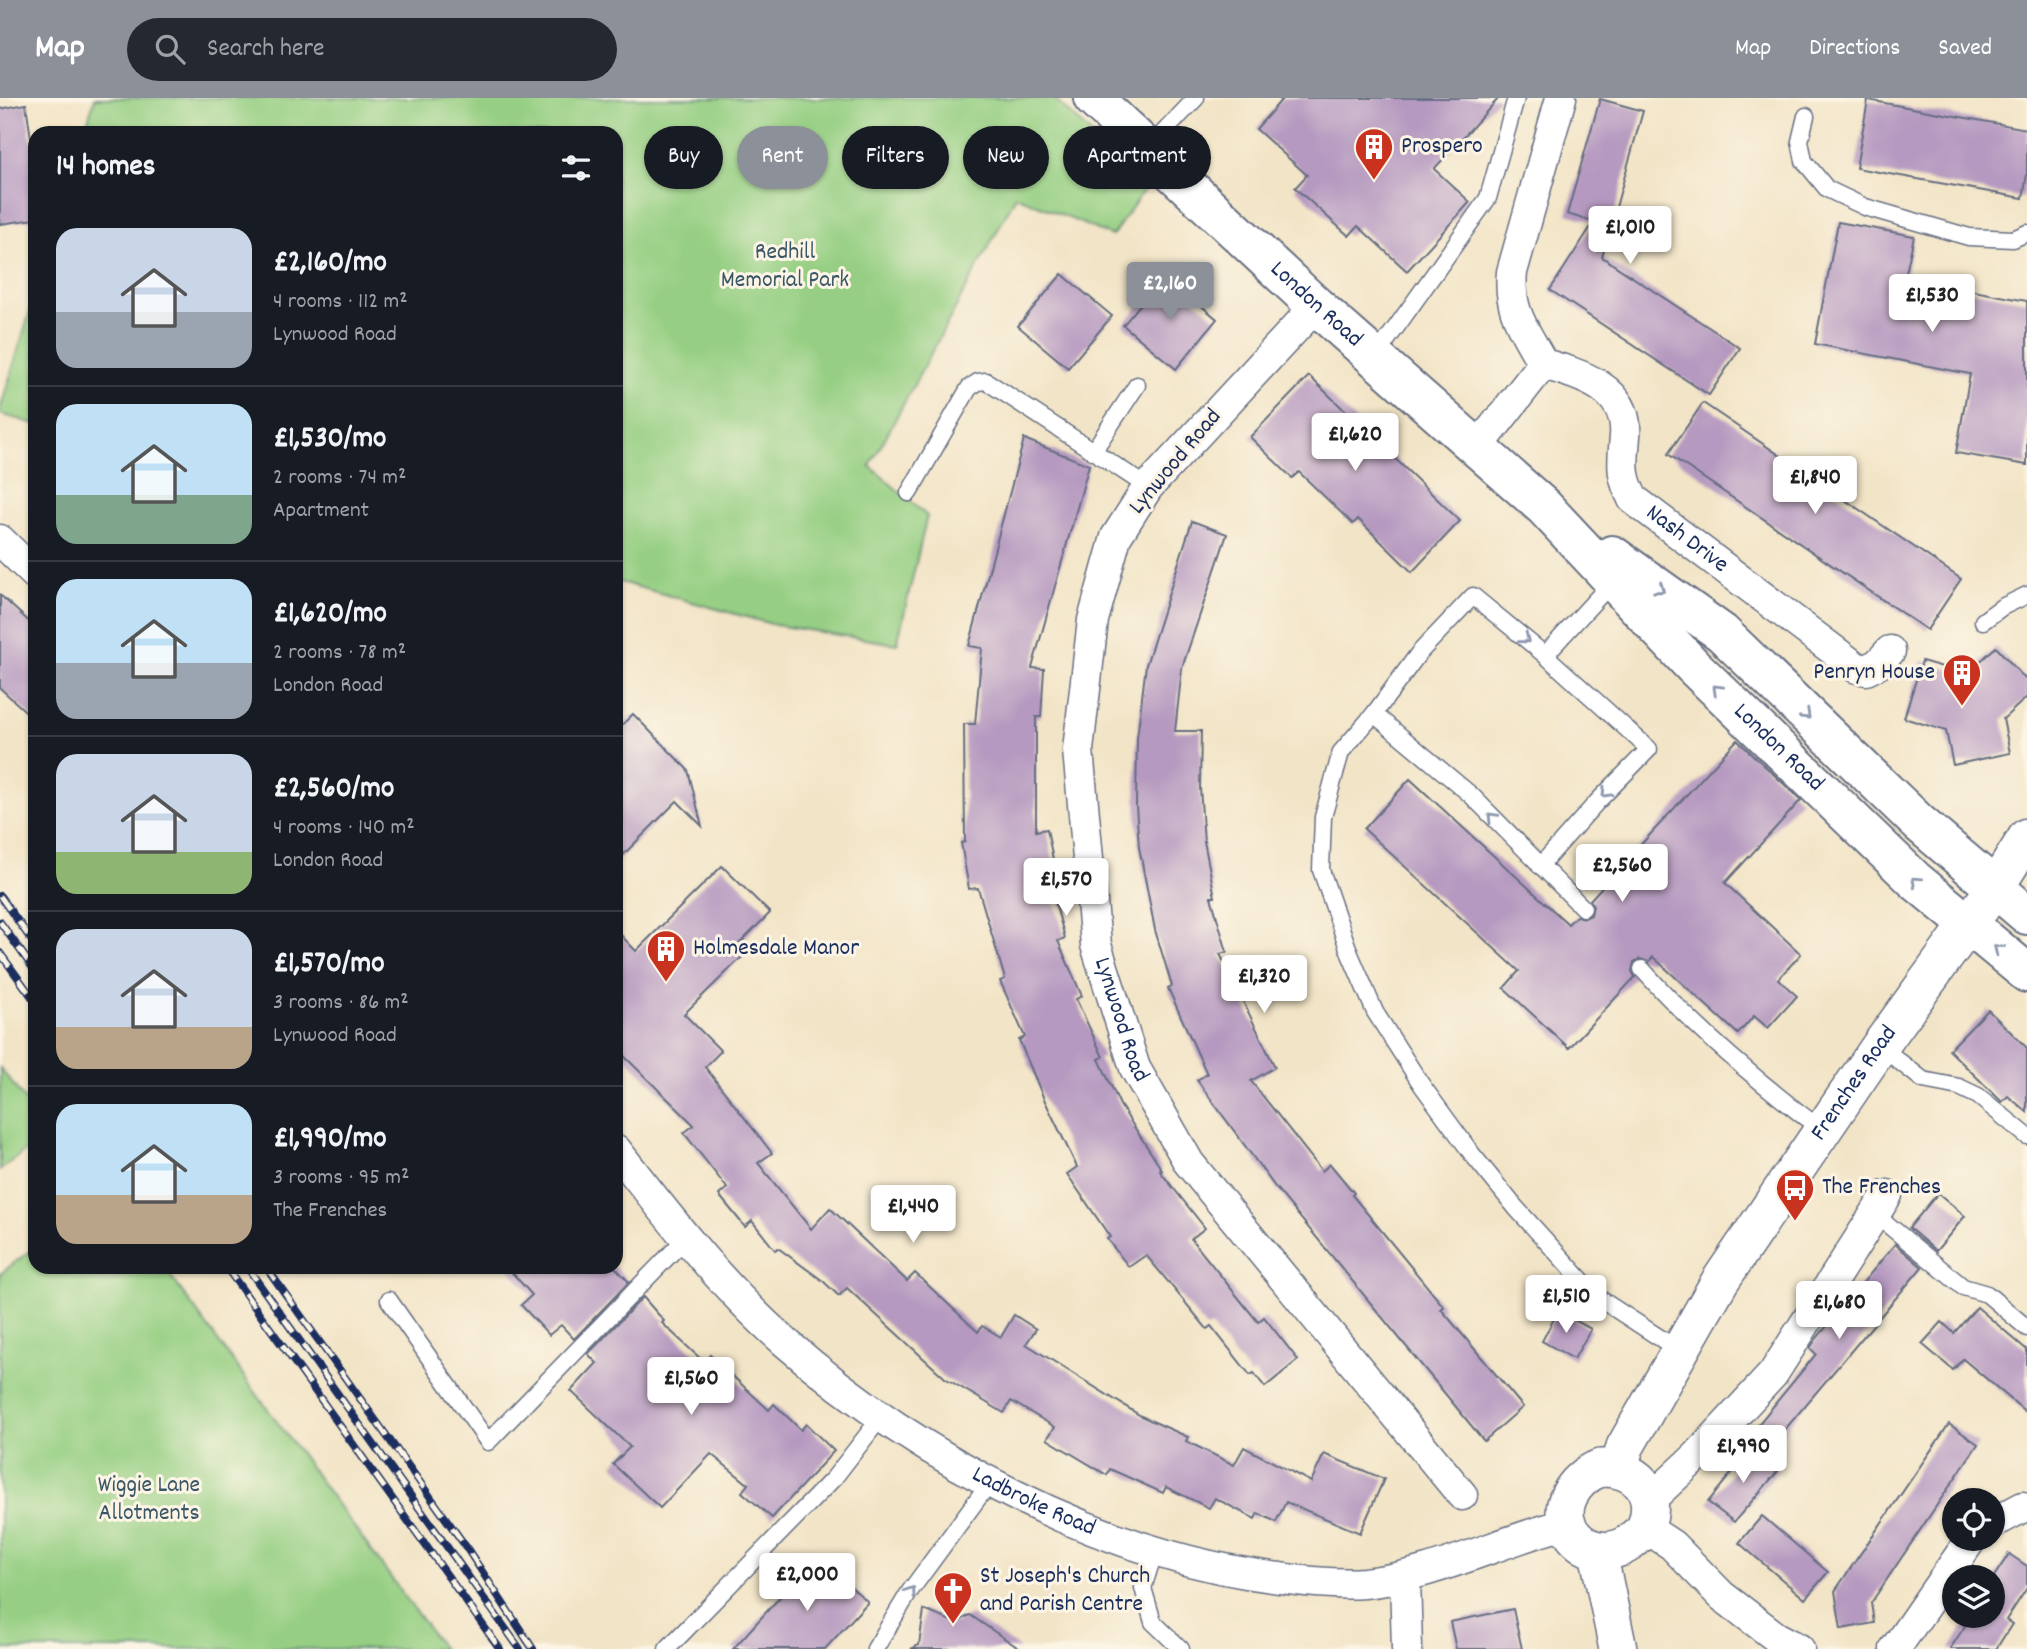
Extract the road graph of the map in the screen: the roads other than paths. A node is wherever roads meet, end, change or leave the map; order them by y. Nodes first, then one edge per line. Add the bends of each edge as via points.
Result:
1 (1093, 98) edge
2 (1196, 98) edge
3 (1516, 98) edge
4 (1561, 98) edge
5 (1806, 116) dead end
6 (1123, 126) edge
7 (1170, 126) edge
8 (1191, 189) edge
9 (2027, 233) edge
10 (1316, 306) junction
11 (1375, 357) junction
12 (1543, 363) junction
13 (1137, 385) dead end
14 (1478, 447) junction
15 (1094, 450) junction
16 (1148, 487) junction
17 (909, 493) dead end
18 (1544, 507) junction
19 (0, 540) edge
20 (28, 567) edge
21 (1613, 581) junction
22 (2027, 595) edge
23 (1983, 621) dead end
24 (1890, 651) dead end
25 (1545, 655) junction
26 (1374, 714) junction
27 (2027, 838) edge
28 (1540, 866) junction
29 (1995, 888) junction
30 (1583, 908) dead end
31 (2027, 915) edge
32 (1968, 925) junction
33 (1642, 969) dead end
34 (2027, 973) edge
35 (1880, 1046) junction
36 (1823, 1131) junction
37 (2027, 1136) edge
38 (623, 1159) edge
39 (1881, 1204) joint
40 (687, 1237) junction
41 (389, 1300) dead end
42 (2027, 1328) edge
43 (1679, 1351) junction
44 (881, 1416) junction
45 (1619, 1468) junction
46 (990, 1482) junction
47 (1462, 1495) dead end
48 (2023, 1507) dead end
49 (1648, 1514) junction
50 (2005, 1517) edge
51 (1566, 1524) junction
52 (1155, 1550) junction
53 (1963, 1551) edge
54 (1598, 1552) junction
55 (1405, 1577) junction
56 (667, 1649) edge
57 (875, 1649) edge
58 (1181, 1649) edge
59 (1407, 1649) edge
60 (1618, 1649) edge
61 (1799, 1649) edge
62 (1895, 1649) edge

1 - 6 main road, London Road
2 - 7 lane
3 - 11 lane via 1488,198
4 - 12 street via 1510,291 1515,312
5 - 9 lane via 1800,141 1804,161 1827,189 1865,206 1969,237 2013,239
8 - 10 main road, London Road
10 - 11 main road, London Road
10 - 16 street, Lynwood Road
11 - 14 main road, London Road
12 - 14 street
12 - 24 street, Nash Drive via 1604,388 1622,407 1626,433 1623,482 1633,499 1857,668 1866,670 1878,664
13 - 15 lane
14 - 18 main road, London Road
15 - 16 lane
15 - 17 lane via 986,381 978,382 969,388
16 - 47 street, Lynwood Road via 1116,537 1103,584 1094,620 1080,737 1096,945 1135,1068 1189,1163
18 - 21 main road, London Road
18 -> 29 main road, London Road via 1721,634
19 - 20 street
21 - 25 lane
32 -> 21 main road, London Road via 1712,685
22 - 23 lane
26 -> 25 lane via 1419,653 1473,596
25 -> 28 lane via 1649,749
28 -> 26 lane via 1471,795
26 - 43 lane via 1341,751 1323,817 1321,870 1375,1012 1421,1084 1516,1208 1597,1297
27 - 29 street, Frenches Road
28 - 30 lane
29 - 31 main road, London Road
29 - 32 street, Frenches Road
34 -> 32 main road, London Road
32 - 35 street, Frenches Road
33 - 36 lane via 1763,1086
35 - 36 street, Frenches Road
35 - 37 lane via 1923,1080 1978,1096
36 - 43 street, Frenches Road via 1720,1281
38 - 40 street, Ladbroke Road
39 - 42 lane via 1964,1287 1987,1294
39 - 49 street via 1773,1374
40 - 41 lane via 488,1442
40 - 44 street, Ladbroke Road via 784,1341
43 - 45 street, Frenches Road via 1625,1447
44 - 46 street, Ladbroke Road
44 - 56 lane via 834,1478
45 - 49 street via 1644,1486
45 - 51 street via 1586,1473 1571,1488
46 - 52 street, Ladbroke Road
57 -> 46 lane via 910,1591
48 - 50 street
49 - 54 street via 1626,1546
49 - 61 street via 1722,1596
51 - 54 street via 1585,1546
51 - 55 street, Ladbroke Road
52 - 55 street, Ladbroke Road via 1210,1567 1322,1583
52 - 58 lane via 1143,1588 1153,1622
53 - 62 street
54 - 60 street
55 - 59 street

